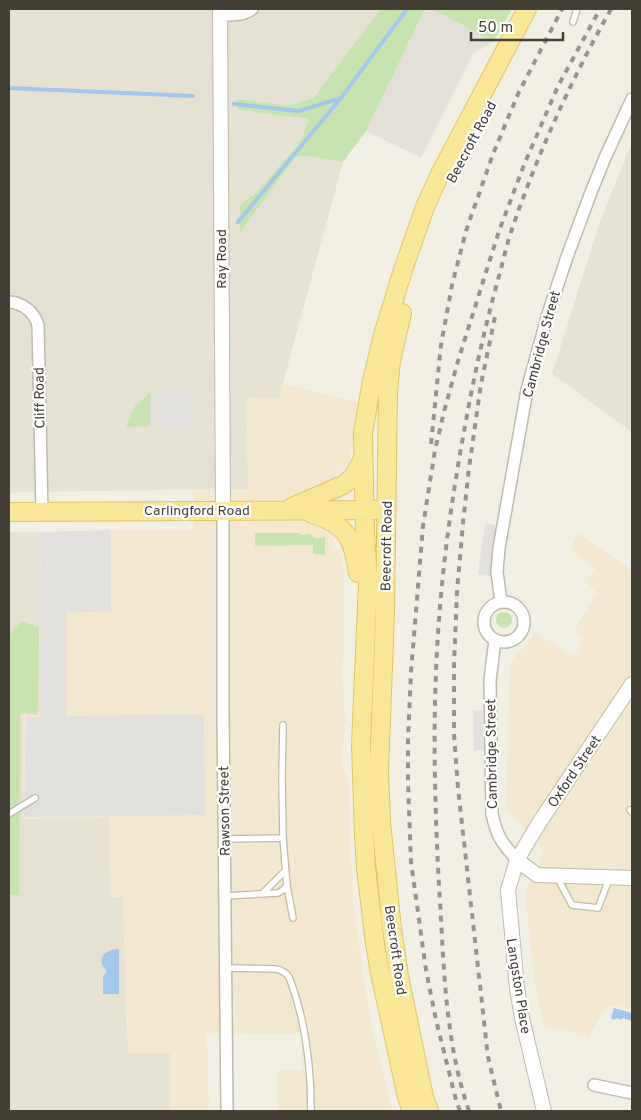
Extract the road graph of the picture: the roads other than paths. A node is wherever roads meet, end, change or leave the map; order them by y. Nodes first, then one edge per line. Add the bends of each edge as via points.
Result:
1 (252, 9) edge
2 (527, 9) edge
3 (540, 9) edge
4 (576, 9) edge
5 (220, 12) edge
6 (573, 22) dead end
7 (632, 99) edge
8 (9, 302) edge
9 (363, 447) junction
10 (222, 510) junction
11 (284, 510) junction
12 (365, 510) junction
13 (386, 510) junction
14 (42, 511) junction
15 (9, 512) edge
16 (501, 602) junction
17 (366, 620) junction
18 (495, 640) junction
19 (632, 684) edge
20 (283, 725) dead end
21 (35, 798) dead end
22 (9, 814) edge
23 (283, 838) junction
24 (225, 839) junction
25 (517, 860) junction
26 (286, 871) junction
27 (557, 876) junction
28 (610, 878) junction
29 (632, 878) edge
30 (287, 886) junction
31 (262, 894) junction
32 (225, 896) junction
33 (293, 918) dead end
34 (226, 968) junction
35 (594, 1084) dead end
36 (632, 1093) edge
37 (408, 1107) edge
38 (227, 1111) edge
39 (311, 1111) edge
40 (429, 1111) edge
41 (544, 1111) edge

1 - 5 street via 237,15
2 - 9 main road, Beecroft Road via 425,207 384,335 367,404
3 - 13 main road, Beecroft Road via 435,211 409,288 398,326 388,383
4 - 6 lane
5 - 10 street, Ray Road
7 - 16 street, Cambridge Street via 566,256 527,390 499,548 497,572
8 - 14 street, Cliff Road via 30,311 38,325
9 - 11 main road via 362,461 353,477 343,485
9 - 12 main road, Beecroft Road
10 - 11 main road, Carlingford Road
10 - 14 main road, Carlingford Road
10 - 24 street, Rawson Street
11 - 12 main road, Carlingford Road
11 - 17 main road via 320,516 346,534 355,556
12 - 13 main road, Carlingford Road
12 - 17 main road, Beecroft Road
13 - 40 main road, Beecroft Road via 379,771 381,822 399,976
14 - 15 main road, Carlingford Road
16 - 18 street via 490,607 484,618 486,631
16 - 18 street via 519,608 524,625 513,640
17 - 37 main road, Beecroft Road via 361,752 366,868 380,973
18 - 25 street, Cambridge Street via 490,680 492,814 499,837
19 - 25 street, Oxford Street
20 - 23 lane
21 - 22 lane
23 - 24 lane
23 - 26 lane
24 - 32 street, Rawson Street
25 - 27 street via 537,874
25 - 41 street, Langston Place via 508,890 517,988
26 - 30 lane
26 - 31 lane
27 - 28 street
27 - 28 lane via 572,905 598,908
28 - 29 street
30 - 31 lane via 278,893
30 - 33 lane
31 - 32 lane
32 - 34 street, Rawson Street
34 - 38 street, Rawson Street
34 - 39 lane via 276,969 289,977 305,1036
35 - 36 street

